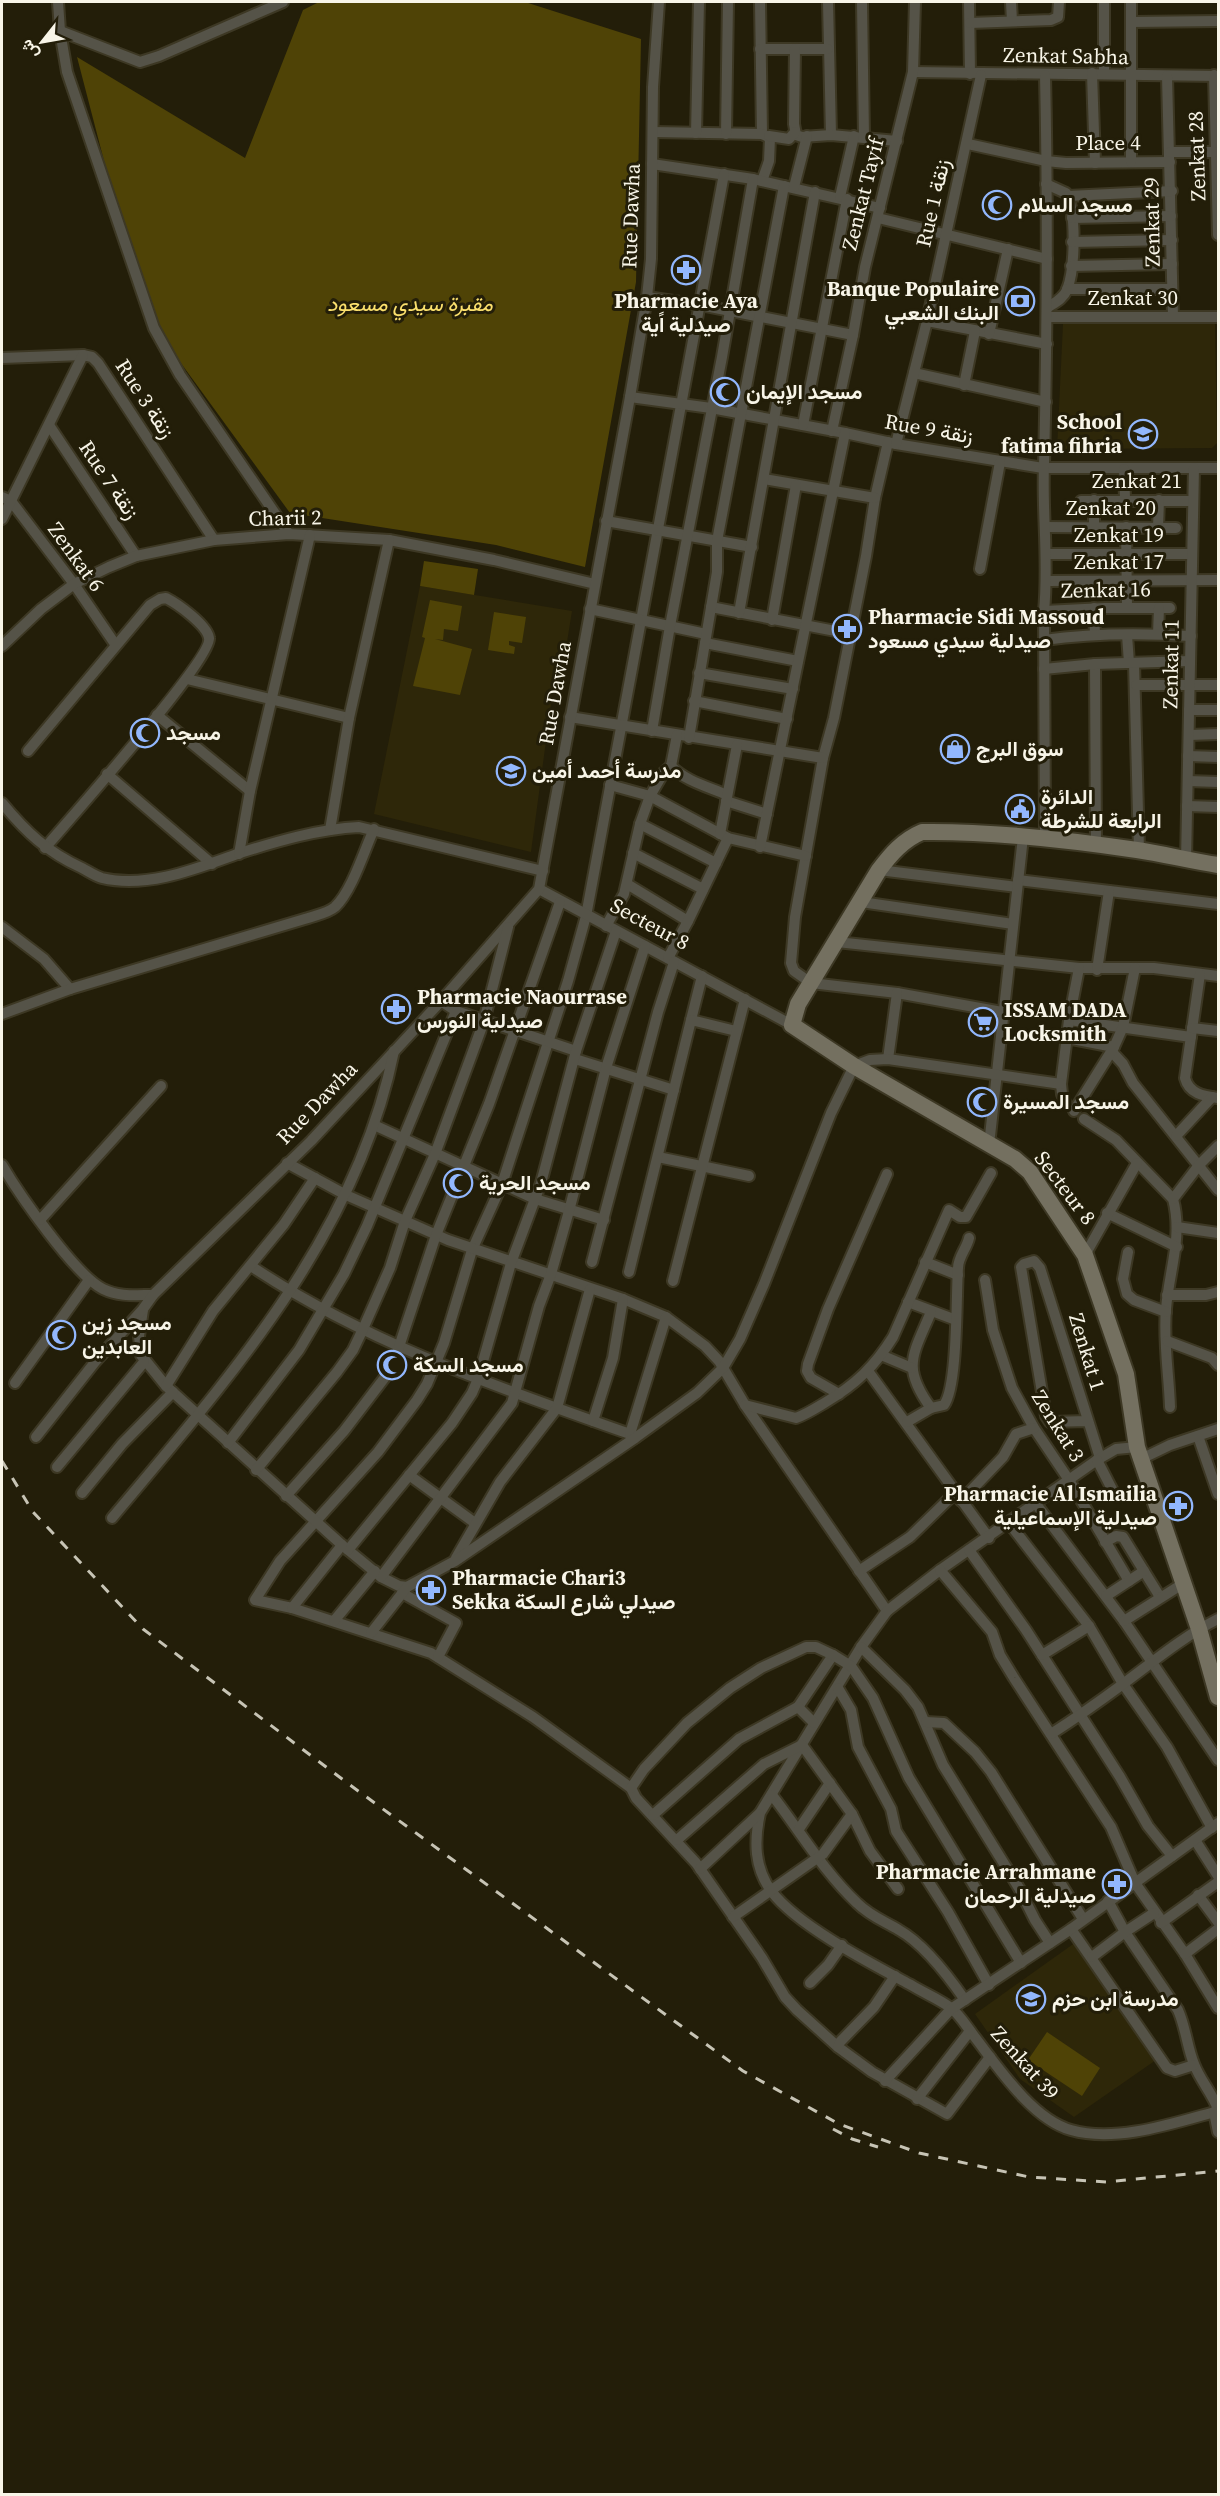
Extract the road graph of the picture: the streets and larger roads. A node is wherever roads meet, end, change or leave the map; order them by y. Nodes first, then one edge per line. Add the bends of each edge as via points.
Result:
1 (58, 2) edge
2 (283, 2) edge
3 (659, 2) edge
4 (699, 2) edge
5 (728, 2) edge
6 (760, 2) edge
7 (828, 2) edge
8 (862, 2) edge
9 (915, 2) edge
10 (969, 2) edge
11 (1011, 2) edge
12 (1059, 2) edge
13 (1104, 2) edge
14 (1131, 2) edge
15 (1011, 21) junction
16 (1218, 21) edge
17 (970, 22) junction
18 (1132, 22) junction
19 (60, 31) junction
20 (760, 49) junction
21 (795, 49) junction
22 (828, 49) junction
23 (913, 72) junction
24 (1092, 73) junction
25 (1104, 73) junction
26 (976, 74) junction
27 (1046, 75) junction
28 (1131, 76) junction
29 (1167, 76) junction
30 (1216, 76) edge
31 (654, 132) junction
32 (795, 132) junction
33 (696, 133) junction
34 (726, 134) junction
35 (765, 135) junction
36 (831, 135) junction
37 (807, 136) junction
38 (859, 137) junction
39 (897, 141) junction
40 (968, 144) junction
41 (1215, 152) junction
42 (1170, 157) junction
43 (1046, 161) junction
44 (1131, 162) junction
45 (1095, 163) junction
46 (652, 164) junction
47 (724, 174) junction
48 (758, 180) junction
49 (1046, 184) junction
50 (789, 186) junction
51 (1172, 191) junction
52 (815, 192) junction
53 (1068, 196) junction
54 (844, 198) junction
55 (1218, 202) edge
56 (879, 213) junction
57 (1171, 216) junction
58 (1072, 218) junction
59 (946, 234) junction
60 (1218, 235) edge
61 (1172, 240) junction
62 (1072, 242) junction
63 (1008, 249) junction
64 (1047, 259) junction
65 (1172, 264) junction
66 (1071, 266) junction
67 (1067, 289) junction
68 (1172, 289) junction
69 (647, 297) junction
70 (700, 305) junction
71 (730, 311) junction
72 (1047, 313) junction
73 (761, 316) junction
74 (1173, 317) junction
75 (1218, 317) edge
76 (927, 321) junction
77 (792, 323) junction
78 (822, 328) junction
79 (975, 331) junction
80 (989, 334) junction
81 (853, 335) junction
82 (1047, 344) junction
83 (83, 355) junction
84 (2, 358) edge
85 (914, 373) junction
86 (964, 385) junction
87 (630, 397) junction
88 (1046, 402) junction
89 (681, 404) junction
90 (711, 408) junction
91 (740, 414) junction
92 (774, 420) junction
93 (49, 425) junction
94 (803, 425) junction
95 (832, 430) junction
96 (846, 432) junction
97 (892, 443) junction
98 (1000, 462) junction
99 (1043, 468) junction
100 (1124, 468) junction
101 (1194, 468) junction
102 (1218, 468) edge
103 (764, 478) junction
104 (796, 485) junction
105 (834, 490) junction
106 (875, 498) junction
107 (6, 499) edge
108 (1094, 500) junction
109 (1125, 500) junction
110 (1159, 500) junction
111 (1081, 501) dead end
112 (1193, 501) junction
113 (2, 519) edge
114 (606, 520) junction
115 (1046, 527) junction
116 (1094, 527) junction
117 (1126, 527) junction
118 (1158, 528) junction
119 (1176, 528) dead end
120 (657, 529) junction
121 (289, 534) junction
122 (310, 535) junction
123 (687, 535) junction
124 (214, 540) junction
125 (389, 540) junction
126 (717, 541) junction
127 (752, 548) junction
128 (1046, 554) junction
129 (1192, 554) junction
130 (1128, 555) junction
131 (136, 556) junction
132 (980, 569) dead end
133 (1218, 580) edge
134 (1047, 581) junction
135 (1128, 581) junction
136 (1192, 581) junction
137 (74, 584) junction
138 (595, 584) junction
139 (711, 607) junction
140 (1127, 607) junction
141 (1094, 608) junction
142 (590, 609) junction
143 (1044, 611) junction
144 (739, 613) junction
145 (641, 620) junction
146 (772, 620) junction
147 (670, 626) junction
148 (805, 626) junction
149 (851, 634) junction
150 (1158, 634) junction
151 (1095, 635) junction
152 (1127, 635) junction
153 (1191, 636) junction
154 (705, 638) junction
155 (1044, 640) junction
156 (115, 644) junction
157 (2, 646) edge
158 (798, 661) junction
159 (1190, 661) junction
160 (1131, 663) junction
161 (1095, 664) junction
162 (1044, 669) junction
163 (699, 673) junction
164 (187, 679) junction
165 (1136, 685) junction
166 (1190, 685) junction
167 (1218, 685) edge
168 (793, 689) junction
169 (271, 698) junction
170 (694, 701) junction
171 (1189, 710) junction
172 (1218, 710) edge
173 (157, 715) junction
174 (570, 717) junction
175 (349, 718) junction
176 (787, 719) junction
177 (620, 725) junction
178 (652, 731) junction
179 (1218, 734) edge
180 (677, 735) junction
181 (1189, 735) junction
182 (689, 738) junction
183 (737, 745) junction
184 (28, 751) dead end
185 (780, 751) junction
186 (1188, 756) junction
187 (1218, 757) edge
188 (823, 758) junction
189 (671, 766) junction
190 (107, 774) junction
191 (1188, 781) junction
192 (1218, 782) edge
193 (610, 785) junction
194 (250, 791) junction
195 (650, 795) junction
196 (727, 798) junction
197 (2, 803) edge
198 (1187, 807) junction
199 (1218, 807) edge
200 (767, 814) junction
201 (640, 824) junction
202 (374, 829) junction
203 (330, 830) junction
204 (724, 836) junction
205 (1023, 837) junction
206 (1045, 840) junction
207 (1096, 846) junction
208 (760, 847) junction
209 (45, 848) junction
210 (1139, 850) junction
211 (633, 853) junction
212 (239, 854) junction
213 (806, 856) junction
214 (1186, 861) junction
215 (716, 863) junction
216 (212, 864) junction
217 (1218, 865) edge
218 (879, 870) junction
219 (543, 871) junction
220 (1017, 883) junction
221 (627, 884) junction
222 (538, 889) junction
223 (703, 889) junction
224 (1108, 891) junction
225 (560, 902) junction
226 (861, 902) junction
227 (1218, 904) edge
228 (585, 916) junction
229 (688, 921) junction
230 (509, 924) junction
231 (1013, 924) junction
232 (2, 927) edge
233 (611, 929) junction
234 (837, 942) junction
235 (645, 946) junction
236 (671, 960) junction
237 (1009, 961) junction
238 (1079, 968) junction
239 (1135, 968) junction
240 (1097, 969) junction
241 (1200, 974) junction
242 (702, 976) junction
243 (1218, 976) edge
244 (811, 982) junction
245 (70, 990) junction
246 (897, 993) junction
247 (745, 999) junction
248 (441, 1001) junction
249 (456, 1011) junction
250 (1002, 1012) junction
251 (2, 1014) edge
252 (691, 1020) junction
253 (1069, 1020) junction
254 (484, 1021) junction
255 (792, 1025) junction
256 (1123, 1027) junction
257 (736, 1031) junction
258 (515, 1032) junction
259 (1192, 1032) junction
260 (1218, 1032) edge
261 (1067, 1038) junction
262 (547, 1041) junction
263 (1113, 1049) junction
264 (394, 1051) junction
265 (576, 1055) junction
266 (888, 1059) junction
267 (854, 1066) junction
268 (606, 1068) junction
269 (996, 1076) junction
270 (640, 1078) junction
271 (1062, 1084) junction
272 (161, 1086) dead end
273 (674, 1090) junction
274 (1215, 1097) edge
275 (1065, 1102) dead end
276 (1074, 1111) dead end
277 (1084, 1119) dead end
278 (374, 1125) junction
279 (1176, 1136) junction
280 (403, 1139) junction
281 (989, 1145) junction
282 (1218, 1146) edge
283 (435, 1154) junction
284 (658, 1157) junction
285 (287, 1162) junction
286 (1137, 1163) junction
287 (2, 1165) edge
288 (1199, 1165) junction
289 (702, 1166) junction
290 (465, 1167) junction
291 (992, 1173) dead end
292 (887, 1174) dead end
293 (749, 1176) dead end
294 (315, 1178) junction
295 (502, 1184) junction
296 (1218, 1190) edge
297 (346, 1195) junction
298 (535, 1199) junction
299 (1173, 1199) junction
300 (375, 1208) junction
301 (569, 1211) junction
302 (1107, 1213) junction
303 (40, 1220) junction
304 (604, 1220) junction
305 (405, 1221) junction
306 (1177, 1227) junction
307 (1218, 1233) edge
308 (436, 1235) junction
309 (969, 1238) dead end
310 (1177, 1247) junction
311 (472, 1250) junction
312 (1128, 1252) dead end
313 (1085, 1255) junction
314 (592, 1262) dead end
315 (925, 1262) junction
316 (511, 1263) junction
317 (250, 1266) junction
318 (629, 1272) dead end
319 (551, 1274) junction
320 (958, 1275) junction
321 (89, 1280) junction
322 (985, 1280) dead end
323 (673, 1281) dead end
324 (590, 1289) junction
325 (1218, 1292) edge
326 (291, 1293) junction
327 (153, 1295) junction
328 (1167, 1295) junction
329 (623, 1299) junction
330 (908, 1302) junction
331 (143, 1310) junction
332 (324, 1310) junction
333 (931, 1312) junction
334 (1166, 1312) junction
335 (666, 1317) junction
336 (956, 1320) junction
337 (363, 1329) junction
338 (1167, 1341) junction
339 (400, 1347) junction
340 (881, 1356) junction
341 (144, 1362) junction
342 (436, 1362) junction
343 (1218, 1365) edge
344 (723, 1368) junction
345 (912, 1368) junction
346 (868, 1371) junction
347 (478, 1379) junction
348 (15, 1383) dead end
349 (169, 1389) junction
350 (516, 1394) junction
351 (839, 1394) junction
352 (744, 1405) junction
353 (1170, 1407) dead end
354 (556, 1408) junction
355 (931, 1408) junction
356 (198, 1415) junction
357 (593, 1421) junction
358 (1087, 1421) junction
359 (907, 1422) junction
360 (1034, 1428) junction
361 (1218, 1430) edge
362 (633, 1436) junction
363 (36, 1437) dead end
364 (1198, 1437) junction
365 (228, 1443) junction
366 (1139, 1453) junction
367 (1099, 1459) junction
368 (57, 1467) dead end
369 (256, 1470) junction
370 (409, 1475) junction
371 (1069, 1480) junction
372 (1218, 1490) edge
373 (82, 1493) dead end
374 (1114, 1495) dead end
375 (286, 1496) junction
376 (958, 1497) junction
377 (440, 1498) junction
378 (1036, 1504) junction
379 (112, 1518) dead end
380 (316, 1521) junction
381 (475, 1523) junction
382 (1009, 1523) junction
383 (989, 1538) junction
384 (1105, 1542) junction
385 (345, 1548) junction
386 (969, 1550) junction
387 (455, 1561) junction
388 (939, 1570) junction
389 (1144, 1571) junction
390 (859, 1572) junction
391 (378, 1574) junction
392 (1129, 1581) junction
393 (1184, 1583) junction
394 (405, 1590) junction
395 (1106, 1596) junction
396 (1160, 1597) junction
397 (292, 1608) junction
398 (887, 1611) junction
399 (1218, 1619) edge
400 (334, 1621) junction
401 (1124, 1621) junction
402 (1089, 1626) junction
403 (1199, 1629) junction
404 (371, 1633) junction
405 (861, 1647) junction
406 (833, 1655) junction
407 (1042, 1655) junction
408 (438, 1657) junction
409 (1151, 1662) junction
410 (851, 1666) junction
411 (1124, 1684) junction
412 (838, 1688) junction
413 (1218, 1697) edge
414 (798, 1707) junction
415 (1080, 1715) junction
416 (926, 1722) junction
417 (814, 1723) junction
418 (1051, 1734) junction
419 (801, 1745) junction
420 (1218, 1760) edge
421 (830, 1783) junction
422 (631, 1788) junction
423 (772, 1795) junction
424 (760, 1814) junction
425 (852, 1814) junction
426 (653, 1815) junction
427 (1215, 1826) edge
428 (799, 1829) junction
429 (676, 1840) junction
430 (1195, 1840) junction
431 (1172, 1856) junction
432 (819, 1857) junction
433 (700, 1869) junction
434 (1218, 1876) edge
435 (1218, 1882) edge
436 (1135, 1883) junction
437 (898, 1889) dead end
438 (770, 1890) junction
439 (1198, 1895) junction
440 (1108, 1901) junction
441 (1154, 1913) junction
442 (733, 1917) junction
443 (1083, 1919) junction
444 (1218, 1922) edge
445 (1161, 1923) junction
446 (1071, 1929) junction
447 (1218, 1929) edge
448 (1125, 1932) junction
449 (1050, 1943) junction
450 (842, 1945) junction
451 (1185, 1954) junction
452 (1092, 1957) junction
453 (1021, 1963) junction
454 (895, 1976) junction
455 (810, 1983) dead end
456 (989, 1985) junction
457 (965, 2000) junction
458 (1218, 2008) edge
459 (951, 2009) junction
460 (970, 2031) junction
461 (838, 2047) junction
462 (990, 2057) junction
463 (1194, 2066) junction
464 (885, 2081) junction
465 (917, 2099) junction
466 (1217, 2111) edge
467 (1218, 2132) edge

1 - 19 street
2 - 19 street via 140,62
3 - 31 street, Rue Dawha
4 - 33 street
5 - 34 street
6 - 20 street
7 - 22 street
8 - 38 street
9 - 23 street, Zenkat Tayif
10 - 17 street, Rue 1 زنقة
11 - 15 street
12 - 15 street via 1060,13 1055,19
13 - 25 street
14 - 18 street
15 - 17 street
16 - 18 street
17 - 26 street, Rue 1 زنقة
18 - 28 street
19 - 121 street via 67,72 154,328 180,375
20 - 21 street
20 - 35 street
21 - 22 street
21 - 32 street
22 - 36 street
23 - 26 street, Zenkat Sabha
23 - 39 street, Zenkat Tayif
24 - 25 street, Zenkat Sabha
24 - 27 street, Zenkat Sabha
24 - 45 street
25 - 28 street, Zenkat Sabha
26 - 27 street, Zenkat Sabha
26 - 40 street, Rue 1 زنقة
27 - 43 street
28 - 29 street, Zenkat Sabha
28 - 44 street
29 - 30 street, Zenkat Sabha
29 - 42 street, Zenkat 29
30 - 41 street, Zenkat 28
31 - 33 street
31 - 46 street, Rue Dawha
32 - 35 street via 789,139
32 - 37 street
33 - 34 street
34 - 35 street
35 - 48 street via 769,160
36 - 37 street
36 - 38 street
37 - 50 street
38 - 39 street
38 - 54 street
39 - 56 street, Zenkat Tayif
40 - 43 street, Place 4
40 - 59 street, Rue 1 زنقة
41 - 42 street, Place 4
41 - 55 street, Zenkat 28
42 - 44 street, Place 4
42 - 51 street, Zenkat 29
43 - 45 street, Place 4
43 - 49 street
44 - 45 street, Place 4
46 - 47 street
46 - 69 street, Rue Dawha
47 - 48 street
47 - 70 street
48 - 50 street
48 - 71 street
49 - 53 street
49 - 64 street
50 - 52 street
50 - 73 street
51 - 53 street
51 - 57 street, Zenkat 29
52 - 54 street
52 - 77 street
53 - 58 street
54 - 56 street
54 - 78 street
55 - 60 street, Zenkat 28
56 - 59 street
56 - 81 street, Zenkat Tayif
57 - 58 street
57 - 61 street, Zenkat 29
58 - 62 street
59 - 63 street
59 - 76 street, Rue 1 زنقة
61 - 62 street
61 - 65 street, Zenkat 29
62 - 66 street
63 - 64 street
63 - 80 street
64 - 72 street
65 - 66 street
65 - 68 street, Zenkat 29
66 - 67 street
67 - 68 street
67 - 72 street
68 - 74 street, Zenkat 29
69 - 70 street
69 - 87 street, Rue Dawha
70 - 71 street
70 - 89 street
71 - 73 street
71 - 90 street
72 - 74 street, Zenkat 30
72 - 82 street
73 - 77 street
73 - 91 street
74 - 75 street, Zenkat 30
76 - 79 street
76 - 85 street, Rue 1 زنقة
77 - 78 street
77 - 92 street
78 - 81 street
78 - 94 street
79 - 80 street
79 - 86 street
80 - 82 street
81 - 95 street, Zenkat Tayif
82 - 88 street
83 - 84 street, Rue 3 زنقة
83 - 93 street
83 - 124 street, Rue 3 زنقة via 98,363
85 - 86 street
85 - 97 street, Rue 1 زنقة
86 - 88 street
87 - 89 street, Rue 9 زنقة
87 - 114 street, Rue Dawha
88 - 99 street
89 - 90 street, Rue 9 زنقة
89 - 120 street
90 - 91 street, Rue 9 زنقة
90 - 123 street
91 - 92 street, Rue 9 زنقة
91 - 126 street
92 - 94 street, Rue 9 زنقة
92 - 103 street
93 - 107 street
93 - 131 street, Rue 7 زنقة
94 - 95 street, Rue 9 زنقة
95 - 96 street, Rue 9 زنقة
96 - 97 street, Rue 9 زنقة
96 - 105 street
97 - 98 street, Rue 9 زنقة
97 - 106 street, Rue 1 زنقة
98 - 99 street, Rue 9 زنقة
98 - 132 street
99 - 100 street, Rue 9 زنقة
99 - 115 street
100 - 101 street, Rue 9 زنقة
100 - 109 street
101 - 102 street, Rue 9 زنقة
101 - 112 street, Zenkat 11
103 - 104 street
103 - 127 street
104 - 105 street
104 - 146 street
105 - 106 street
105 - 148 street
106 - 149 street, Rue 1 زنقة
107 - 113 street
107 - 137 street, Zenkat 6
108 - 109 street, Zenkat 21
108 - 111 street, Zenkat 21
108 - 116 street
109 - 110 street, Zenkat 21
110 - 112 street, Zenkat 21
110 - 118 street
112 - 129 street, Zenkat 11
114 - 120 street
114 - 138 street, Rue Dawha
115 - 116 street, Zenkat 20
115 - 128 street
116 - 117 street, Zenkat 20
117 - 118 street, Zenkat 20
117 - 130 street
118 - 119 street, Zenkat 20
120 - 123 street
120 - 145 street
121 - 122 street, Charii 2
121 - 124 street, Charii 2
122 - 125 street, Charii 2
122 - 169 street
123 - 126 street
123 - 147 street
124 - 131 street, Charii 2
125 - 138 street, Charii 2
125 - 175 street
126 - 127 street
126 - 139 street
127 - 144 street
128 - 130 street, Zenkat 19
128 - 134 street
129 - 130 street, Zenkat 19
129 - 136 street, Zenkat 11
130 - 135 street
131 - 137 street, Charii 2
133 - 136 street, Zenkat 17
134 - 135 street, Zenkat 17
134 - 143 street
135 - 136 street, Zenkat 17
135 - 140 street
136 - 153 street, Zenkat 11
137 - 156 street, Zenkat 6
137 - 157 street, Charii 2
138 - 142 street, Rue Dawha
139 - 144 street
139 - 154 street
140 - 141 street, Zenkat 16
140 - 150 street, Zenkat 16 via 1164,608
141 - 143 street, Zenkat 16
141 - 151 street
142 - 145 street
142 - 174 street, Rue Dawha
143 - 155 street
144 - 146 street
145 - 147 street
145 - 177 street
146 - 148 street
147 - 154 street
147 - 178 street
148 - 149 street
148 - 158 street
149 - 188 street, Rue 1 زنقة
150 - 152 street
150 - 153 street
151 - 152 street
151 - 155 street
152 - 160 street
153 - 159 street, Zenkat 11
154 - 158 street
154 - 163 street
155 - 162 street
156 - 164 street via 150,605 160,598 172,601 203,626 210,639
156 - 184 street
158 - 168 street
159 - 160 street
159 - 166 street, Zenkat 11
160 - 161 street
160 - 165 street
161 - 162 street
161 - 207 street
162 - 206 street
163 - 168 street
163 - 170 street
164 - 169 street
164 - 173 street
165 - 166 street
165 - 210 street
166 - 167 street
166 - 171 street, Zenkat 11
168 - 176 street
169 - 175 street
169 - 194 street
170 - 176 street
170 - 182 street
171 - 172 street
171 - 181 street, Zenkat 11
173 - 190 street
173 - 194 street
174 - 177 street
174 - 219 street, Rue Dawha
175 - 203 street
176 - 185 street
177 - 178 street
177 - 193 street
178 - 180 street
179 - 181 street
180 - 182 street
180 - 189 street
181 - 186 street, Zenkat 11
182 - 183 street
183 - 185 street
183 - 196 street
185 - 188 street
185 - 200 street
186 - 187 street
186 - 191 street, Zenkat 11
188 - 213 street, Rue 1 زنقة
189 - 195 street
189 - 196 street
190 - 209 street
190 - 216 street
191 - 192 street
191 - 198 street, Zenkat 11
193 - 195 street
193 - 228 street
194 - 212 street
195 - 201 street
195 - 204 street
196 - 200 street
196 - 204 street
197 - 209 street
198 - 199 street
198 - 214 street, Zenkat 11
200 - 208 street
201 - 211 street
201 - 215 street
202 - 203 street
202 - 219 street
202 - 245 street via 355,873 333,909
203 - 212 street
204 - 208 street
204 - 215 street
205 - 206 street
205 - 218 street via 922,832 892,852
205 - 220 street
206 - 207 street
207 - 210 street
208 - 213 street
209 - 216 street via 102,878 138,880
210 - 214 street
211 - 221 street
211 - 223 street
212 - 216 street
213 - 244 street, Rue 1 زنقة via 791,963 794,971
214 - 217 street
215 - 223 street
218 - 220 street
218 - 226 street
219 - 222 street, Rue Dawha
220 - 224 street
220 - 231 street
221 - 229 street
221 - 233 street
222 - 225 street, Secteur 8
222 - 230 street, Rue Dawha
223 - 229 street
224 - 227 street
224 - 240 street
225 - 228 street, Secteur 8
225 - 258 street
226 - 231 street
226 - 234 street
228 - 233 street, Secteur 8
228 - 262 street
229 - 236 street
230 - 248 street, Rue Dawha
230 - 254 street
231 - 237 street
232 - 245 street via 44,959
233 - 235 street, Secteur 8
233 - 265 street
234 - 237 street
234 - 244 street
235 - 236 street, Secteur 8
235 - 268 street
236 - 242 street, Secteur 8
236 - 270 street
237 - 238 street
237 - 250 street
238 - 240 street
238 - 253 street
239 - 240 street
239 - 241 street
239 - 256 street
241 - 243 street
241 - 259 street
242 - 247 street, Secteur 8
242 - 252 street
244 - 246 street
244 - 255 street
245 - 251 street
246 - 250 street
246 - 266 street
247 - 255 street, Secteur 8
247 - 257 street
248 - 249 street
248 - 264 street, Rue Dawha
249 - 254 street
249 - 280 street
250 - 269 street
252 - 257 street
252 - 273 street
253 - 256 street
253 - 261 street
254 - 258 street
254 - 283 street
255 - 267 street, Secteur 8
256 - 259 street
256 - 263 street
257 - 289 street
258 - 262 street
258 - 290 street
259 - 260 street
259 - 274 street via 1187,1086 1199,1095
261 - 263 street
261 - 271 street
262 - 265 street
262 - 295 street
263 - 276 street
263 - 279 street via 1133,1083
264 - 278 street
264 - 285 street, Rue Dawha
265 - 268 street
265 - 298 street
266 - 267 street
266 - 269 street
267 - 281 street, Secteur 8
267 - 344 street via 831,1113 764,1284
268 - 270 street
268 - 301 street
269 - 271 street
269 - 281 street
270 - 273 street
270 - 304 street
271 - 275 street
272 - 303 street
273 - 284 street
274 - 279 street
277 - 286 street via 1116,1140
278 - 280 street
278 - 297 street
279 - 288 street
280 - 283 street
280 - 300 street
281 - 313 street, Secteur 8 via 1030,1172
282 - 288 street
283 - 290 street
283 - 305 street
284 - 289 street
284 - 318 street
285 - 294 street
285 - 327 street, Rue Dawha
286 - 299 street
286 - 302 street
287 - 303 street
288 - 296 street
288 - 299 street
289 - 293 street
289 - 323 street
290 - 295 street
290 - 308 street
291 - 315 street via 967,1216 960,1217 949,1210
292 - 351 street via 807,1367 811,1378
294 - 297 street
294 - 317 street
295 - 298 street
295 - 311 street
297 - 300 street
297 - 326 street
298 - 301 street
298 - 316 street
299 - 306 street
300 - 305 street
300 - 332 street
301 - 304 street
301 - 319 street
302 - 310 street
302 - 313 street
303 - 321 street
304 - 314 street
305 - 308 street
305 - 337 street via 390,1268
306 - 307 street
306 - 310 street
308 - 311 street
308 - 339 street
309 - 320 street
310 - 328 street
311 - 316 street
311 - 342 street
312 - 334 street via 1124,1279 1127,1294
313 - 366 street, Secteur 8 via 1126,1374
315 - 320 street
315 - 330 street
316 - 319 street
316 - 347 street
317 - 326 street
317 - 349 street via 213,1311
319 - 324 street
319 - 350 street
320 - 336 street
321 - 327 street via 119,1295
321 - 348 street
322 - 360 street, Zenkat 3 via 1004,1370
324 - 329 street
324 - 354 street
325 - 328 street
326 - 332 street
326 - 356 street
327 - 331 street, Rue Dawha
328 - 334 street
329 - 335 street
329 - 357 street via 622,1319
330 - 333 street
330 - 340 street
331 - 341 street via 139,1343
331 - 363 street, Rue Dawha via 106,1348
332 - 337 street
332 - 365 street via 273,1386
333 - 336 street
333 - 345 street
334 - 338 street
335 - 344 street via 705,1346
335 - 362 street
336 - 355 street via 948,1400
337 - 339 street
337 - 369 street via 337,1372
338 - 343 street via 1212,1358
338 - 353 street
339 - 342 street
339 - 375 street via 385,1380
340 - 345 street
340 - 346 street
341 - 349 street
341 - 368 street
342 - 347 street
342 - 380 street via 404,1419
344 - 352 street
344 - 362 street via 697,1393
345 - 355 street via 914,1382
346 - 351 street
346 - 359 street
347 - 350 street
347 - 370 street via 457,1416
349 - 356 street
349 - 373 street
350 - 354 street
350 - 377 street via 495,1428
351 - 352 street via 796,1418
352 - 390 street
354 - 357 street
354 - 381 street via 500,1482
355 - 359 street
356 - 365 street
356 - 379 street
357 - 362 street
358 - 358 street, Zenkat 1 via 1050,1422 1044,1413 1021,1267 1032,1261 1040,1268
358 - 367 street, Zenkat 1
359 - 376 street
360 - 371 street, Zenkat 3
360 - 376 street via 1016,1434 992,1471
361 - 364 street
362 - 387 street
364 - 366 street
364 - 372 street
365 - 369 street
366 - 367 street via 1116,1449
366 - 393 street, Secteur 8
367 - 371 street
367 - 374 street, Zenkat 1
369 - 375 street
370 - 377 street
370 - 385 street
371 - 378 street
371 - 384 street, Zenkat 3
375 - 380 street
376 - 383 street
376 - 390 street
377 - 381 street
377 - 391 street
378 - 382 street
378 - 395 street
380 - 385 street
380 - 397 street via 280,1561 255,1600
381 - 387 street
382 - 383 street
382 - 402 street
383 - 386 street
384 - 389 street via 1123,1537
384 - 392 street, Zenkat 3
385 - 391 street
385 - 397 street
386 - 388 street
386 - 407 street
387 - 394 street
388 - 398 street
388 - 418 street via 992,1632 1000,1655
389 - 392 street
389 - 396 street
390 - 398 street
391 - 394 street
391 - 400 street
392 - 395 street
393 - 396 street
393 - 403 street, Secteur 8
394 - 404 street
394 - 408 street via 456,1623
395 - 401 street
396 - 401 street
397 - 400 street
398 - 405 street
399 - 403 street
400 - 404 street
401 - 409 street
402 - 407 street
402 - 411 street
403 - 409 street
403 - 413 street, Secteur 8
404 - 408 street
405 - 410 street
405 - 416 street via 905,1690
406 - 410 street
406 - 414 street
406 - 422 street via 806,1647 730,1688 687,1723
407 - 415 street
408 - 422 street via 533,1717
409 - 411 street
409 - 420 street
410 - 412 street
410 - 453 street via 881,1713 909,1778
411 - 415 street
411 - 427 street
412 - 417 street
412 - 456 street via 851,1710 858,1747 891,1809 894,1827
414 - 417 street
414 - 426 street via 739,1739
415 - 418 street
415 - 431 street via 1148,1826
416 - 443 street via 944,1723 991,1772
416 - 449 street via 947,1773
417 - 419 street
418 - 436 street via 1111,1827
419 - 421 street
419 - 423 street
419 - 429 street via 764,1764
421 - 425 street
421 - 428 street
422 - 426 street
423 - 424 street
423 - 428 street
424 - 433 street
424 - 438 street via 757,1860
425 - 432 street
425 - 437 street via 870,1851
426 - 429 street
427 - 430 street
428 - 432 street
429 - 433 street
430 - 431 street
430 - 434 street
431 - 436 street
432 - 438 street
432 - 457 street via 856,1902 901,1930 949,1978
433 - 442 street
435 - 439 street
436 - 440 street
436 - 441 street
438 - 442 street
438 - 450 street, Zenkat 39 via 794,1914
439 - 444 street
439 - 445 street
440 - 443 street
440 - 448 street
441 - 445 street
441 - 448 street
442 - 461 street via 785,1997
443 - 446 street
445 - 451 street
446 - 449 street
446 - 452 street
447 - 451 street
448 - 452 street
448 - 463 street via 1178,2010
449 - 453 street
450 - 454 street, Zenkat 39
450 - 455 street
451 - 458 street
452 - 463 street via 1167,2068 1175,2071
453 - 456 street
454 - 459 street, Zenkat 39
454 - 461 street via 874,2007
456 - 457 street
457 - 459 street
459 - 460 street, Zenkat 39
459 - 464 street
460 - 462 street, Zenkat 39
460 - 465 street
461 - 464 street
462 - 465 street via 947,2114
462 - 466 street, Zenkat 39 via 1032,2105 1071,2130 1113,2134
463 - 466 street via 1214,2097
464 - 465 street
466 - 467 street

